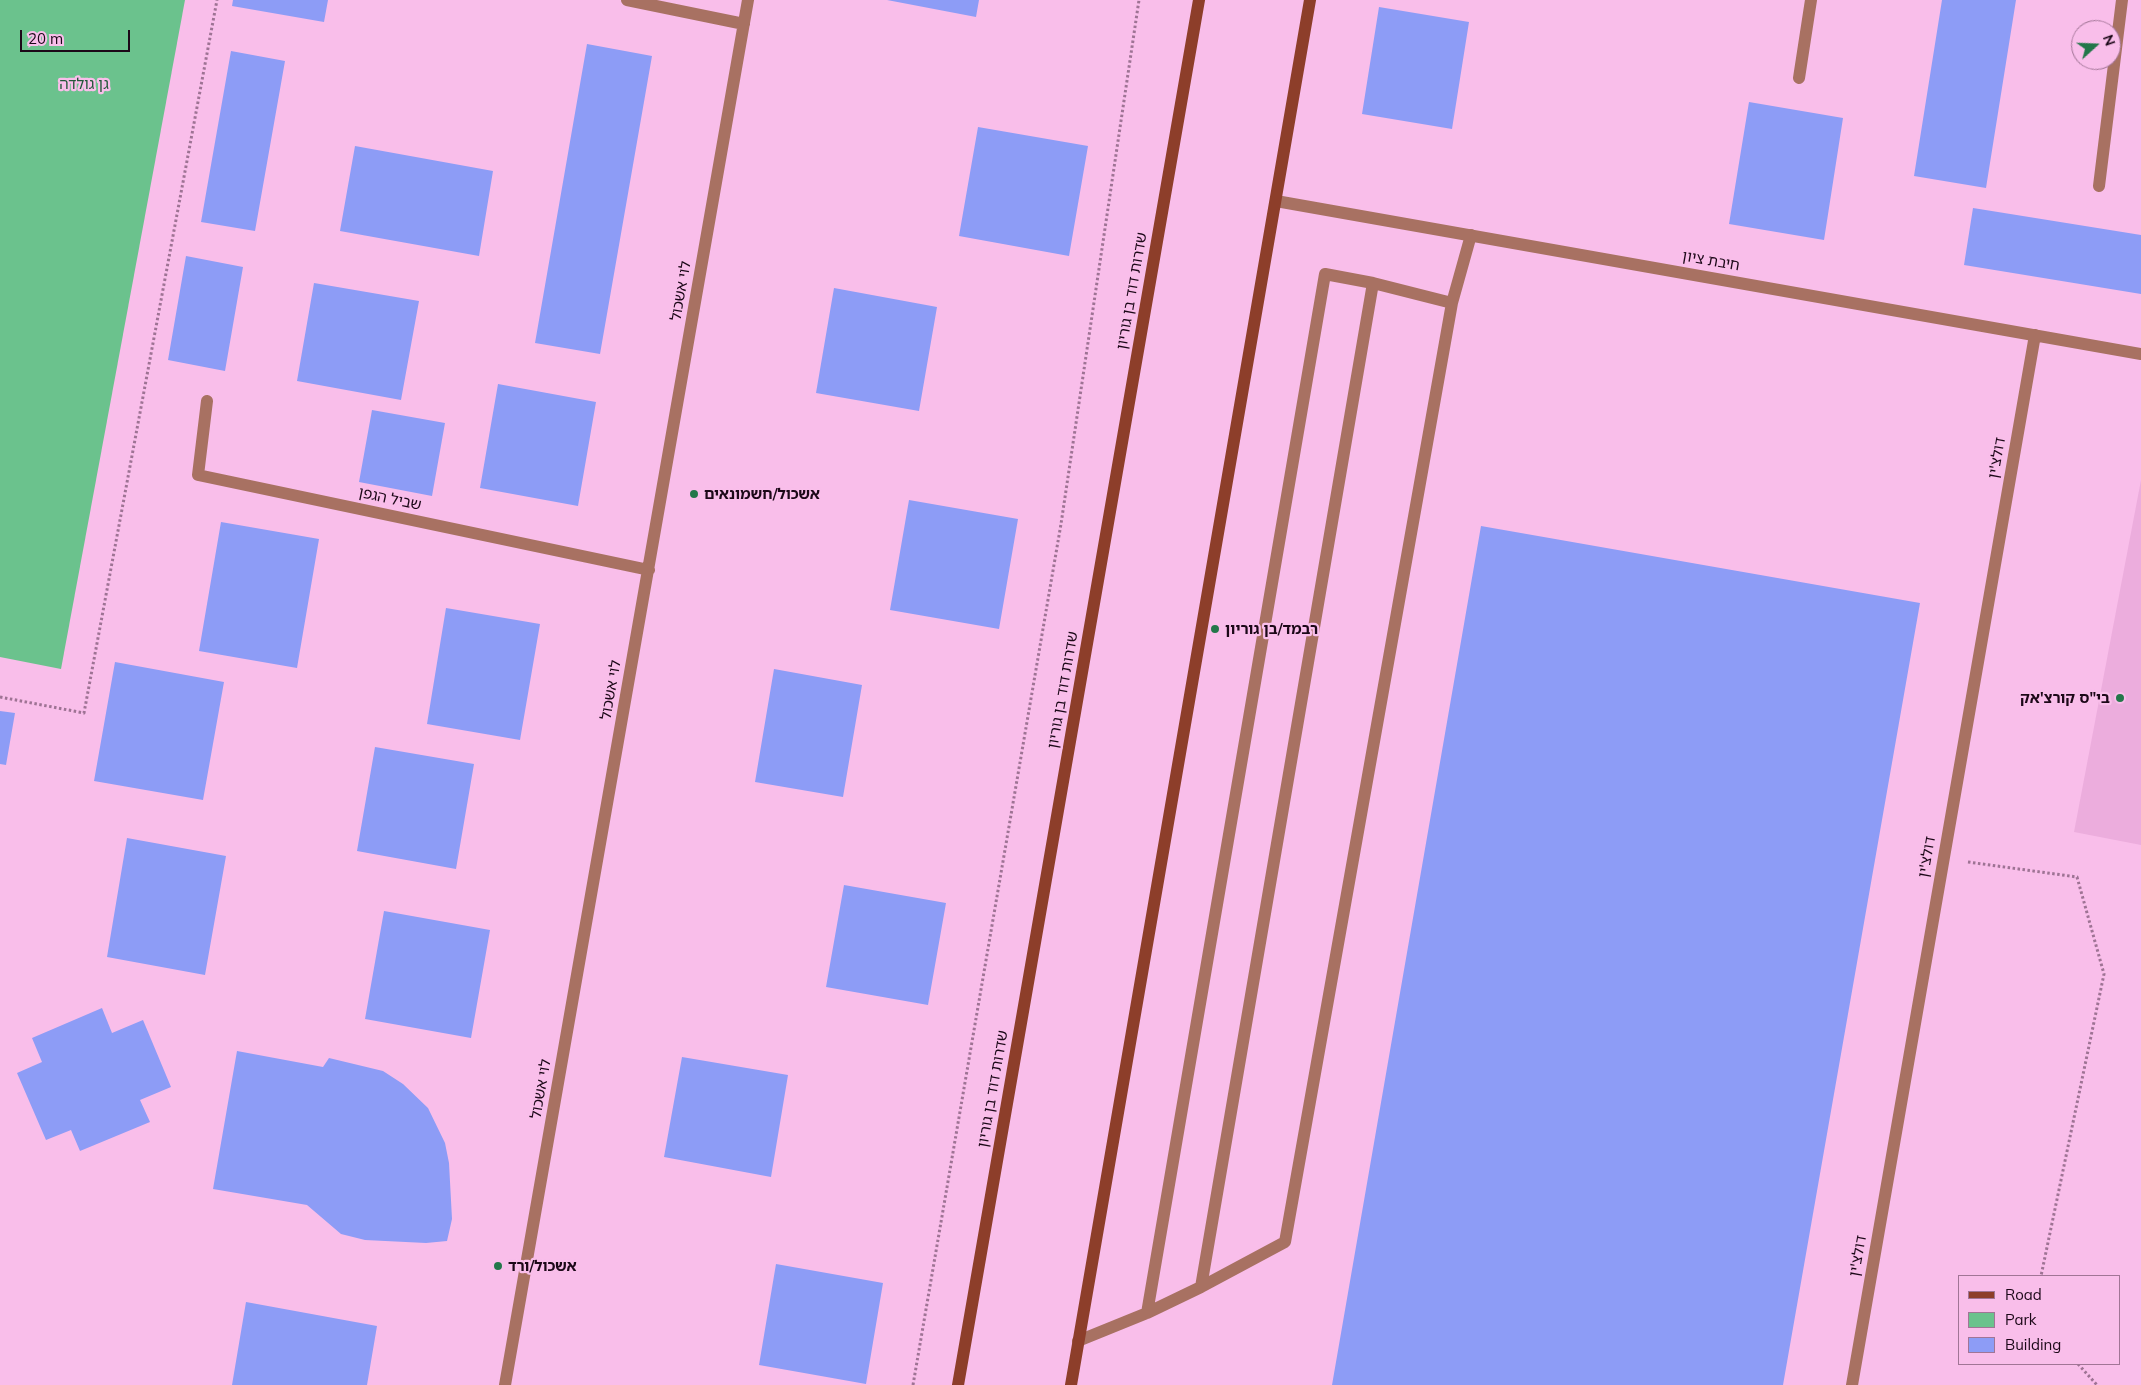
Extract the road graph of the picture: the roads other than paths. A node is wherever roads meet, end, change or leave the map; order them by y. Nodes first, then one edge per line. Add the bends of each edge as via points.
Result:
1 (627, 0) edge
2 (748, 0) edge
3 (1199, 0) edge
4 (1310, 0) edge
5 (1811, 0) edge
6 (2122, 0) edge
7 (744, 24) junction
8 (1799, 78) dead end
9 (2099, 186) dead end
10 (1276, 201) junction
11 (1471, 235) junction
12 (1373, 283) junction
13 (1452, 303) junction
14 (2034, 335) junction
15 (2141, 354) edge
16 (206, 401) dead end
17 (649, 570) junction
18 (1201, 1287) junction
19 (1148, 1313) junction
20 (1078, 1341) junction
21 (505, 1385) edge
22 (958, 1385) edge
23 (1071, 1385) edge
24 (1852, 1385) edge

1 - 7 street
2 - 7 street, לוי אשכול
3 - 22 main road, שדרות דוד בן גוריון
4 - 10 main road
5 - 8 street
6 - 9 street
7 - 17 street, לוי אשכול
10 - 11 street, חיבת ציון
10 - 20 main road
11 - 13 street
11 - 14 street, חיבת ציון
12 - 13 street
12 - 18 street
12 - 19 street via 1325,274
13 - 18 street via 1285,1242
14 - 15 street, חיבת ציון
14 - 24 street, דולצ'ין
16 - 17 street, שביל הגפן via 198,475
17 - 21 street, לוי אשכול
18 - 19 street
19 - 20 street
20 - 23 main road

